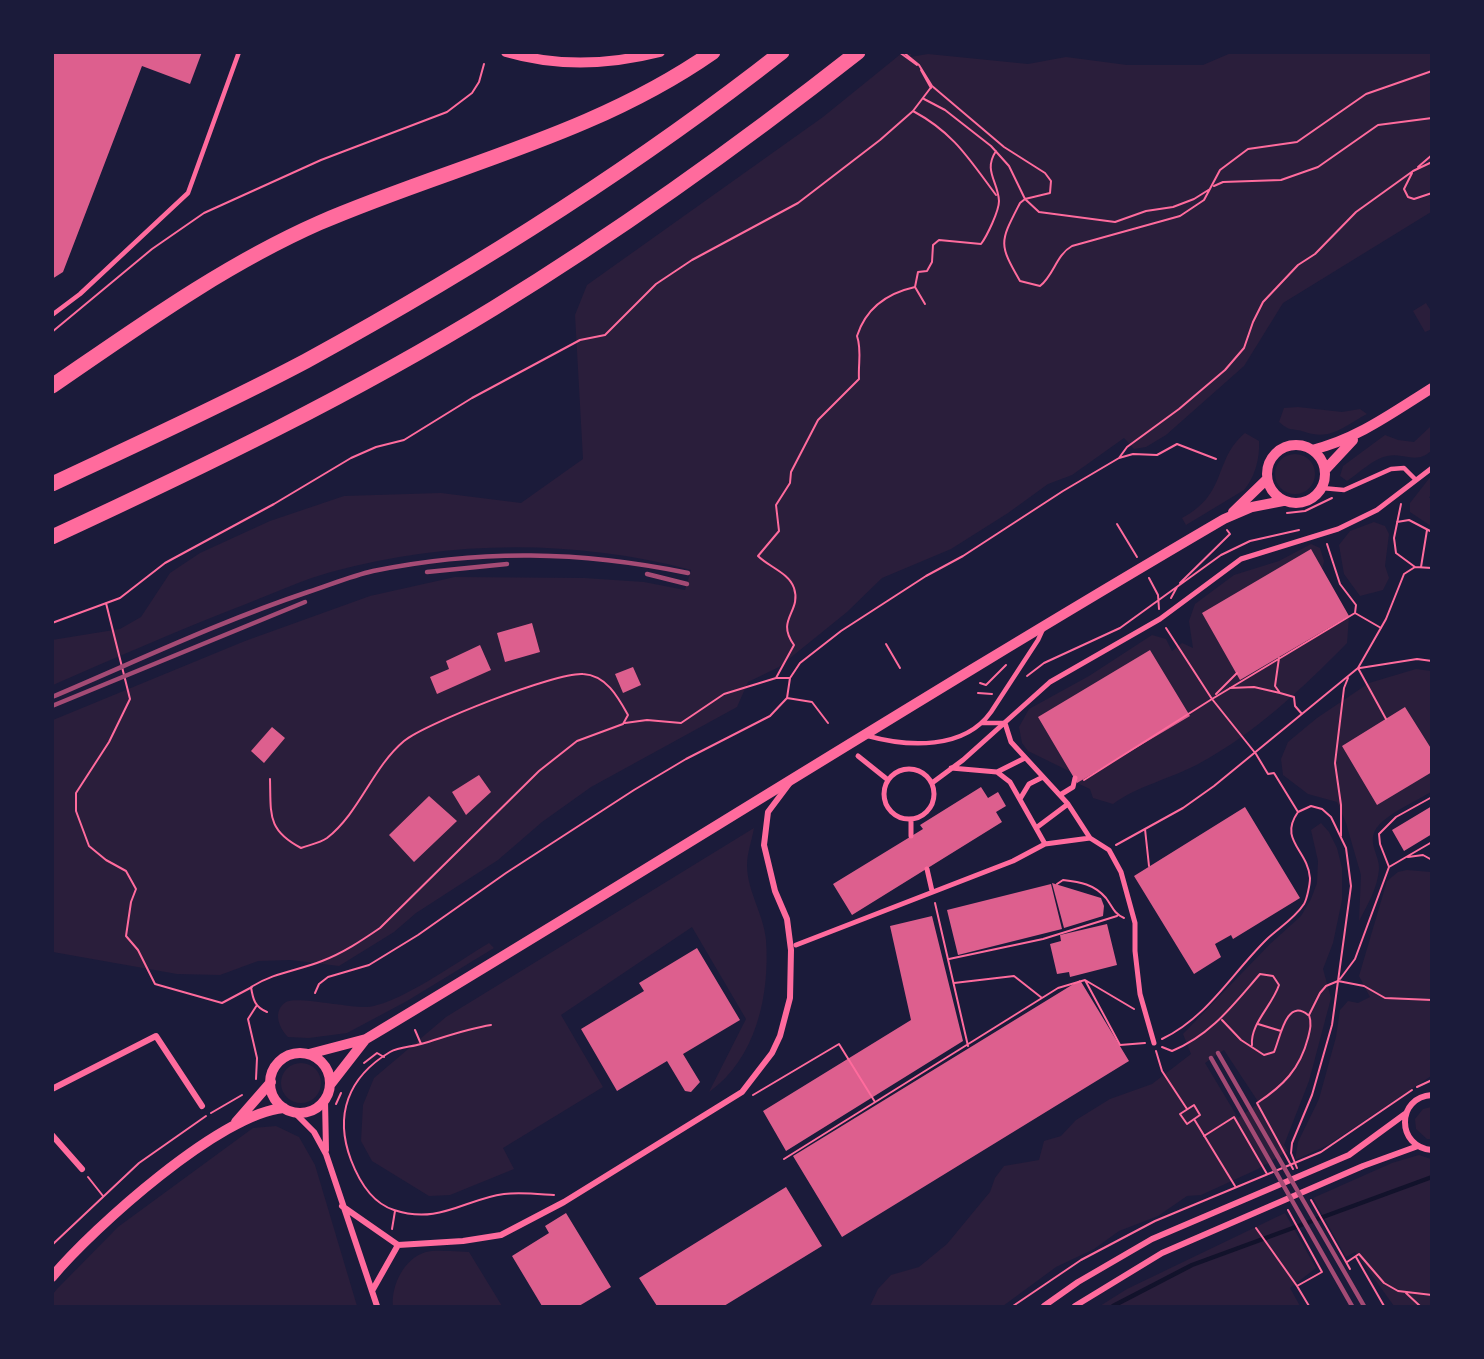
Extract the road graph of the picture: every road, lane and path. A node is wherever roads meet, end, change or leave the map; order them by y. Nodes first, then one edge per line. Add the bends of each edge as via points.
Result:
1 (239, 52) edge
2 (506, 52) edge
3 (660, 52) edge
4 (713, 52) edge
5 (782, 52) edge
6 (858, 52) edge
7 (901, 52) edge
8 (484, 64) dead end
9 (1431, 71) edge
10 (932, 87) junction
11 (924, 99) junction
12 (913, 111) junction
13 (1431, 118) edge
14 (996, 151) junction
15 (1431, 155) edge
16 (1431, 162) edge
17 (1413, 171) junction
18 (1212, 187) junction
19 (1431, 193) edge
20 (999, 198) junction
21 (1025, 199) junction
22 (915, 287) junction
23 (925, 304) dead end
24 (52, 315) edge
25 (52, 332) edge
26 (52, 386) edge
27 (1431, 388) edge
28 (1358, 435) junction
29 (1312, 450) junction
30 (1119, 459) junction
31 (1216, 459) dead end
32 (1431, 468) edge
33 (1325, 471) junction
34 (1267, 479) junction
35 (1416, 480) junction
36 (52, 484) edge
37 (1322, 488) junction
38 (1406, 489) junction
39 (1283, 501) junction
40 (1397, 522) junction
41 (1117, 524) dead end
42 (1225, 524) junction
43 (1427, 530) junction
44 (1431, 532) edge
45 (1323, 535) junction
46 (52, 537) edge
47 (1143, 567) junction
48 (1415, 567) junction
49 (1421, 567) junction
50 (1431, 568) edge
51 (1158, 595) dead end
52 (106, 603) junction
53 (1355, 613) junction
54 (1160, 619) junction
55 (52, 623) edge
56 (1045, 624) junction
57 (1381, 628) junction
58 (885, 644) dead end
59 (1279, 658) junction
60 (1431, 661) edge
61 (900, 668) dead end
62 (1358, 668) junction
63 (1237, 673) dead end
64 (1349, 676) junction
65 (776, 678) junction
66 (790, 678) junction
67 (1229, 688) junction
68 (978, 693) dead end
69 (1280, 693) junction
70 (998, 694) dead end
71 (787, 698) junction
72 (1212, 699) junction
73 (1302, 714) junction
74 (1386, 720) dead end
75 (828, 723) dead end
76 (983, 723) junction
77 (1005, 723) junction
78 (624, 724) junction
79 (865, 735) junction
80 (1256, 754) junction
81 (858, 756) dead end
82 (1025, 758) junction
83 (951, 768) junction
84 (997, 772) junction
85 (1043, 777) junction
86 (1075, 778) dead end
87 (270, 779) dead end
88 (888, 780) junction
89 (790, 783) junction
90 (932, 783) junction
91 (1073, 787) junction
92 (1060, 795) junction
93 (1431, 797) edge
94 (1020, 799) junction
95 (1068, 804) junction
96 (1298, 812) junction
97 (911, 819) junction
98 (1036, 828) junction
99 (1144, 829) junction
100 (912, 836) dead end
101 (1341, 837) junction
102 (1090, 838) junction
103 (1431, 842) edge
104 (1045, 844) junction
105 (1109, 850) junction
106 (1405, 857) junction
107 (1431, 860) edge
108 (1149, 866) dead end
109 (1389, 867) junction
110 (927, 869) dead end
111 (1058, 884) dead end
112 (932, 891) junction
113 (796, 945) dead end
114 (949, 959) junction
115 (1085, 980) junction
116 (1338, 981) junction
117 (954, 983) junction
118 (252, 987) junction
119 (315, 993) dead end
120 (1042, 999) junction
121 (958, 1000) junction
122 (1431, 1000) edge
123 (953, 1001) dead end
124 (256, 1005) junction
125 (267, 1012) dead end
126 (1145, 1015) junction
127 (1309, 1015) junction
128 (1222, 1020) junction
129 (1258, 1024) junction
130 (491, 1025) dead end
131 (415, 1030) dead end
132 (1281, 1031) junction
133 (366, 1039) junction
134 (1154, 1043) junction
135 (421, 1044) junction
136 (1252, 1045) junction
137 (968, 1046) junction
138 (309, 1054) junction
139 (384, 1057) junction
140 (360, 1066) dead end
141 (1431, 1080) edge
142 (256, 1081) dead end
143 (271, 1082) junction
144 (330, 1085) junction
145 (52, 1089) edge
146 (341, 1092) dead end
147 (243, 1095) dead end
148 (753, 1095) dead end
149 (1431, 1095) edge
150 (325, 1100) junction
151 (875, 1103) junction
152 (202, 1106) dead end
153 (1187, 1109) junction
154 (289, 1110) junction
155 (334, 1112) dead end
156 (1406, 1114) junction
157 (1194, 1119) junction
158 (234, 1124) junction
159 (1275, 1134) dead end
160 (52, 1135) edge
161 (1204, 1136) junction
162 (1418, 1146) junction
163 (1253, 1149) dead end
164 (1431, 1150) edge
165 (326, 1154) junction
166 (784, 1159) dead end
167 (1294, 1163) junction
168 (82, 1169) joint
169 (1301, 1176) junction
170 (1235, 1186) junction
171 (555, 1195) dead end
172 (103, 1196) junction
173 (342, 1206) junction
174 (395, 1211) junction
175 (1256, 1227) dead end
176 (1326, 1228) dead end
177 (392, 1229) dead end
178 (1305, 1241) dead end
179 (52, 1245) edge
180 (398, 1245) junction
181 (1356, 1257) junction
182 (1346, 1262) junction
183 (1350, 1269) dead end
184 (52, 1277) edge
185 (1297, 1286) junction
186 (372, 1291) junction
187 (1406, 1293) junction
188 (1431, 1295) edge
189 (377, 1306) edge
190 (1013, 1306) edge
191 (1044, 1306) edge
192 (1075, 1306) edge
193 (1309, 1306) edge
194 (1384, 1306) edge
195 (1420, 1306) edge

1 - 24 lane via 188,194
2 - 3 street via 579,63 610,62
4 - 26 highway via 666,82 572,129 371,202 272,245
5 - 36 highway via 644,154 461,272 304,361
6 - 46 highway via 672,193 492,309 208,465
7 - 10 path via 920,65
8 - 25 path via 472,93 447,112 321,160 204,213 152,249
9 - 18 path via 1366,94 1297,142 1248,149 1221,170
10 - 11 path
10 - 21 path via 1004,147 1046,173 1051,181 1050,193
11 - 12 path
11 - 14 path via 945,110
12 - 20 path via 936,123 954,139
12 - 52 path via 798,202 656,284 605,335 580,340 404,440 376,447 323,472 274,504 165,563 120,598
13 - 18 path via 1378,125 1317,167 1281,180 1223,182
14 - 20 path via 990,161 990,175
14 - 21 path via 1009,166
15 - 17 path
16 - 17 path
17 - 19 path via 1405,182 1408,197
17 - 30 path via 1356,212 1315,254 1298,265 1263,302 1244,348 1225,370 1127,447
18 - 21 path via 1194,200 1115,222 1039,213
18 - 21 path via 1204,200 1180,216 1066,250 1040,286 1020,281 1003,246 1015,213
20 - 22 path via 989,234 981,244 939,240 933,245 927,271 918,272
22 - 23 path
22 - 65 path via 892,293 871,310 860,327 859,379 818,420 776,505 779,531 758,556 794,587 796,603 787,618 787,635 794,645
27 - 28 street
28 - 29 street
28 - 33 street
29 - 33 street via 1322,460
29 - 34 street via 1293,445 1280,450 1269,464
30 - 31 path via 1133,454 1157,455 1177,444
30 - 66 path via 841,631 800,663
32 - 35 street
33 - 37 street
34 - 39 street via 1272,492
34 - 42 street
35 - 37 lane via 1404,468 1391,469 1344,490
35 - 38 street
37 - 39 street via 1305,502
38 - 40 path
38 - 45 street via 1377,510
39 - 42 street via 1252,507
40 - 43 path via 1409,520
40 - 48 path via 1396,553
41 - 47 path
42 - 47 street
42 - 54 path via 1230,534 1184,576
43 - 44 path
43 - 49 path
45 - 53 path via 1340,584 1356,605
45 - 54 street via 1241,559
47 - 51 path
47 - 56 street
48 - 49 path
48 - 57 path via 1404,574
49 - 50 path
52 - 55 path
52 - 118 path via 130,699 109,742 76,793 76,811 89,846 126,871 136,889 130,902 126,936 138,950 155,984 222,1003
53 - 57 path
53 - 59 path
54 - 72 path
54 - 77 street via 1050,682
56 - 76 lane
56 - 79 street
57 - 62 path
58 - 61 path
59 - 67 path
59 - 69 path via 1275,686
60 - 62 path via 1417,659
62 - 64 path
62 - 74 path
63 - 72 path
64 - 73 path
64 - 101 path via 1344,688 1335,763
65 - 66 path
65 - 78 path via 724,694 681,723 647,720
66 - 71 path
67 - 69 path via 1254,687
67 - 72 path
68 - 70 path
69 - 73 path via 1294,697
71 - 75 path via 812,702
71 - 119 path via 770,716 643,785 418,935 369,964 328,978
72 - 80 path
72 - 91 path
73 - 80 path
76 - 77 lane
76 - 79 lane via 946,740 925,743 902,744
77 - 82 street via 1011,742
77 - 83 street
78 - 87 path via 628,715 618,698 604,681 583,674 557,677 481,702 405,740 326,840 301,848 282,838 272,822
78 - 118 path via 577,741 539,771 380,928 322,961 268,976
79 - 89 street
80 - 96 path via 1268,774 1275,773
80 - 99 path via 1183,808
81 - 88 street
82 - 84 street
82 - 85 street
83 - 84 street
83 - 90 street
84 - 94 street via 1010,782
85 - 92 street
85 - 94 street via 1029,784
86 - 91 street
88 - 90 street via 899,770 907,769 921,772
88 - 97 street via 884,795 890,810
89 - 133 street
89 - 180 street via 768,812 765,845 775,891 787,919 790,998 772,1053 742,1092 564,1202 501,1235 463,1242
90 - 97 street via 931,806
91 - 92 street
92 - 95 street
93 - 109 path via 1396,817 1379,834
94 - 98 street
95 - 98 street
95 - 102 street
96 - 101 path via 1311,806 1322,809
96 - 134 path via 1291,822 1290,836 1310,878 1305,903 1266,940 1207,1008
97 - 100 street
98 - 104 street
99 - 105 path
99 - 108 path
101 - 116 path via 1351,886
102 - 104 street
102 - 105 street
103 - 106 path
104 - 112 street via 1013,861
105 - 126 street via 1127,886 1136,923 1136,959
106 - 107 path via 1423,855
106 - 109 path
109 - 116 path via 1355,958
110 - 112 street
111 - 114 path via 1063,880 1093,886 1117,915 1043,939
112 - 113 street
112 - 114 path
114 - 117 path
115 - 120 path via 1058,988
115 - 126 path
115 - 134 path via 1120,1045
116 - 122 path via 1364,986 1385,998
116 - 127 path via 1320,993
116 - 167 path via 1329,1034 1291,1153
117 - 120 path via 1014,976
117 - 121 path
118 - 124 path
120 - 137 path
121 - 123 path
121 - 137 path
124 - 125 path
124 - 142 path via 248,1019 257,1058
126 - 134 street
127 - 132 path via 1295,1011 1286,1018
127 - 159 path via 1310,1033 1298,1066 1257,1103
128 - 129 path via 1260,974 1273,976 1279,985 1275,998
128 - 134 path via 1191,1043 1172,1051
128 - 136 path via 1241,1040
129 - 132 path
129 - 136 path via 1252,1032
130 - 135 path via 461,1029
131 - 135 path
132 - 136 path via 1274,1052 1264,1055
133 - 138 street
133 - 144 street
134 - 153 path via 1162,1071
135 - 139 path via 391,1051
137 - 151 path
138 - 143 street via 297,1053 282,1059
138 - 144 street via 325,1066
139 - 140 path via 377,1053
139 - 174 path via 364,1073 350,1093 342,1125 343,1139 369,1195
141 - 167 path via 1337,1142
143 - 154 street via 275,1099
143 - 158 street
144 - 150 street
145 - 152 street via 156,1036
146 - 155 path
147 - 172 path via 139,1163
148 - 151 path via 839,1044
149 - 156 street via 1415,1101
150 - 154 street via 311,1111
150 - 165 street
151 - 166 path
153 - 157 path via 1194,1105 1200,1115
153 - 157 path via 1180,1114 1187,1124
154 - 158 street via 267,1109
154 - 165 street via 314,1132
156 - 162 street via 1406,1132
156 - 169 street via 1350,1155
157 - 161 path
158 - 184 street via 134,1196
160 - 168 street
161 - 163 path via 1234,1117
161 - 170 path
162 - 164 street
162 - 192 street via 1162,1253
165 - 173 street
167 - 169 path
167 - 170 path
168 - 172 path
169 - 191 street via 1152,1239
170 - 190 path via 1155,1221 1081,1260
171 - 174 path via 503,1194 450,1212 428,1215
172 - 179 path
173 - 180 street
173 - 186 street
174 - 177 path
175 - 185 path
176 - 182 path
178 - 185 path via 1322,1272
180 - 186 street
181 - 182 path
181 - 187 path via 1359,1254 1384,1283
181 - 194 path
182 - 183 path
185 - 193 path
186 - 189 street
187 - 188 path
187 - 195 path

